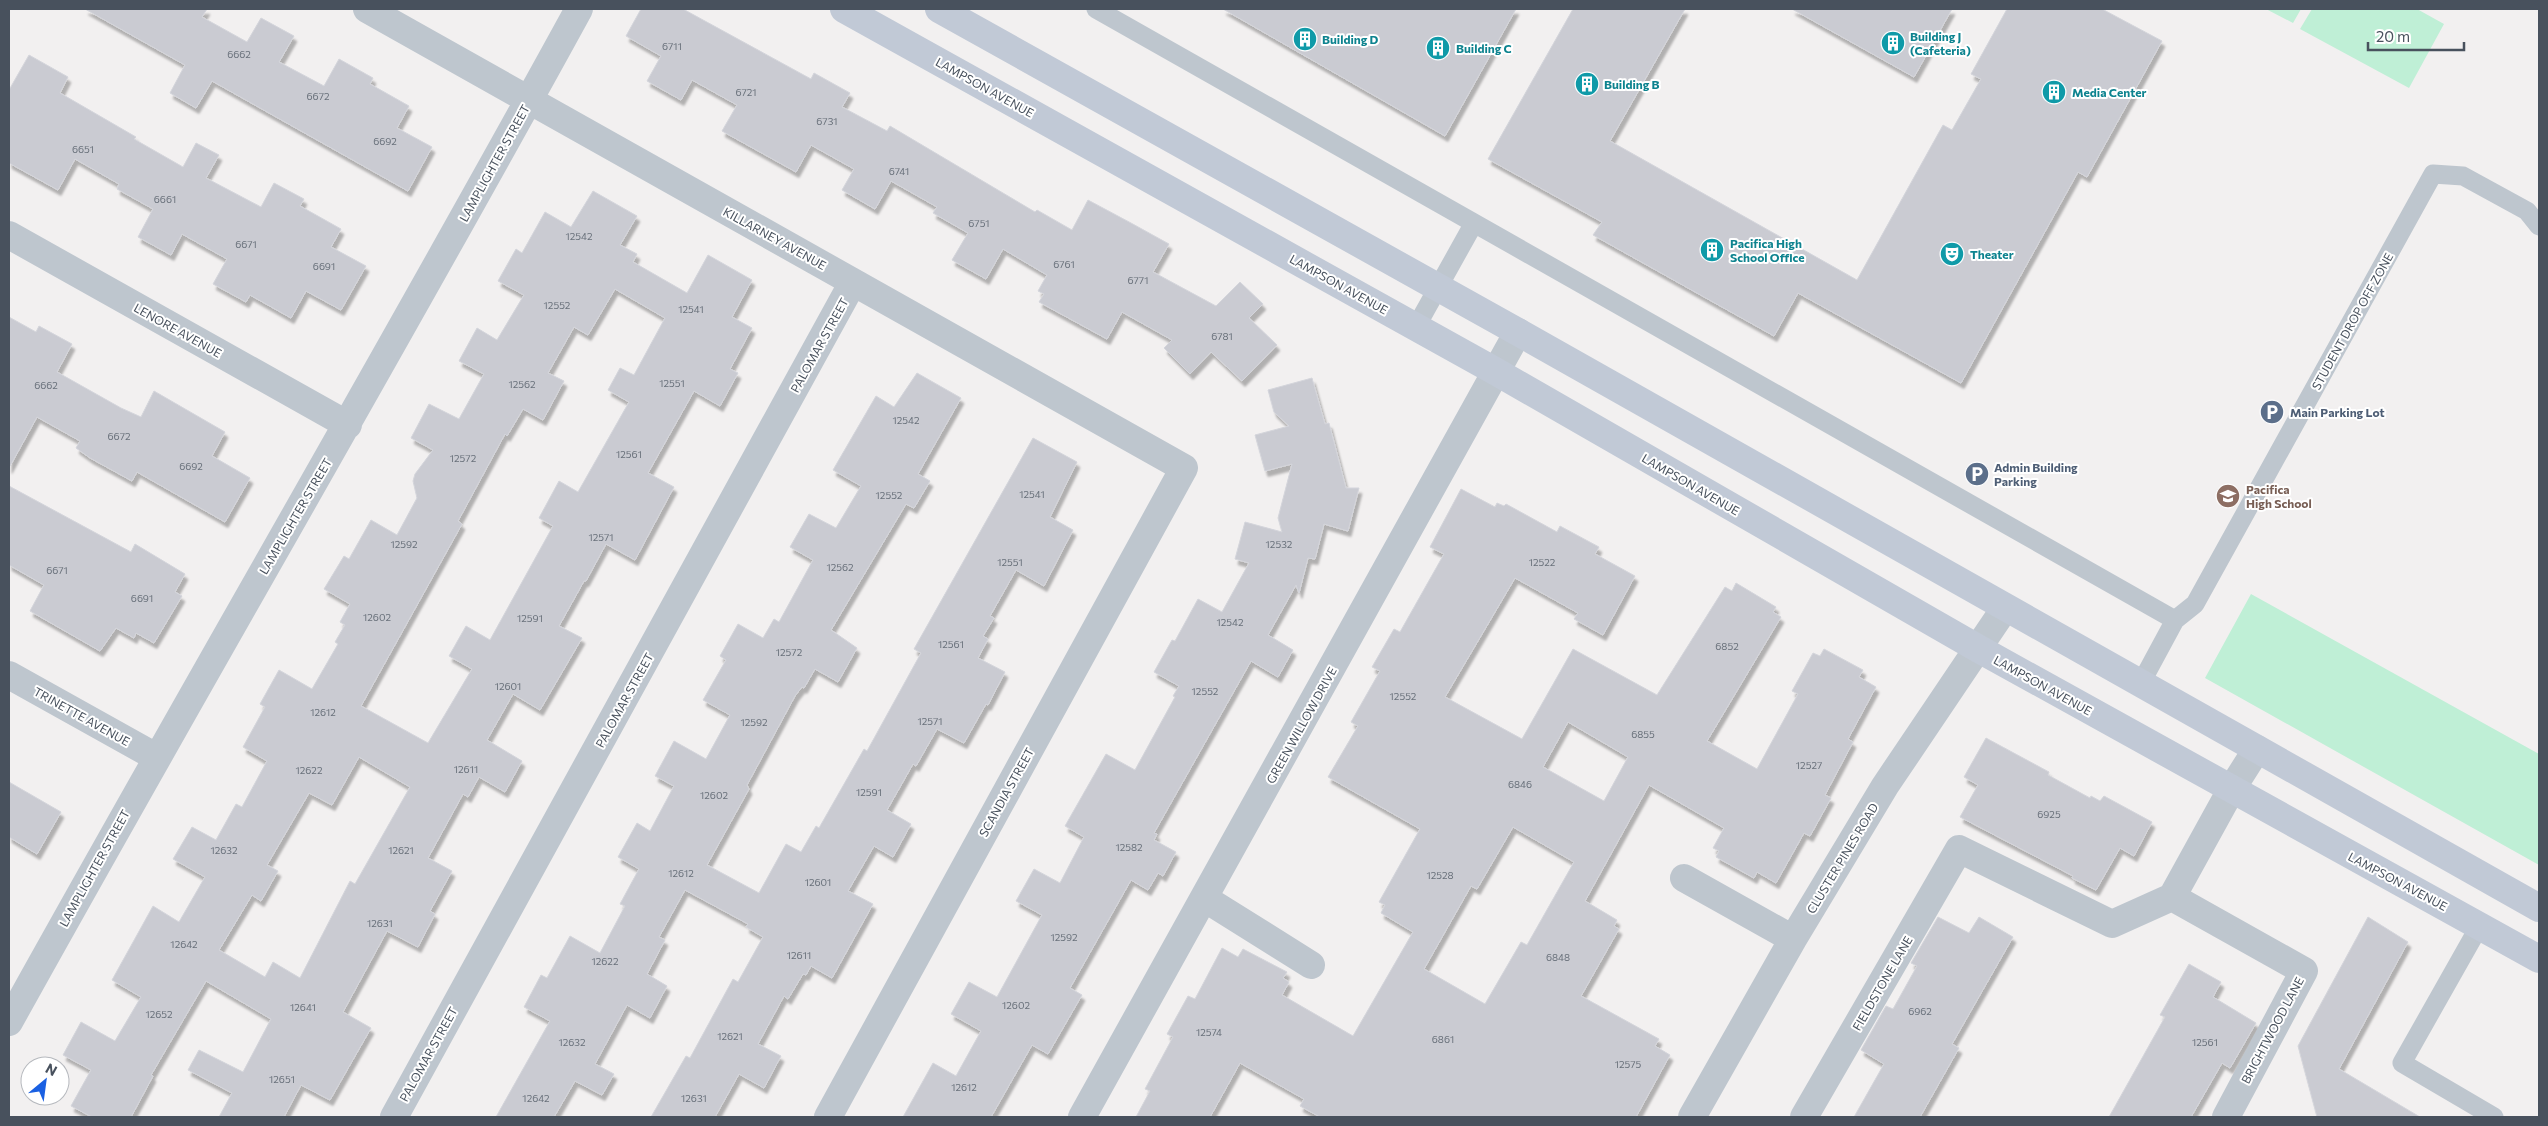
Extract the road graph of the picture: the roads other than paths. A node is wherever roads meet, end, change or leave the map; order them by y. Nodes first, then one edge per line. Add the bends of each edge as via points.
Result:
1 (367, 9) edge
2 (579, 9) edge
3 (844, 9) edge
4 (939, 9) edge
5 (1096, 9) edge
6 (529, 100) junction
7 (1474, 223) junction
8 (2539, 226) edge
9 (9, 235) edge
10 (853, 282) junction
11 (1438, 287) junction
12 (1416, 327) junction
13 (1518, 332) junction
14 (1495, 371) junction
15 (348, 425) junction
16 (1184, 468) joint
17 (2005, 608) junction
18 (2175, 620) junction
19 (1979, 649) junction
20 (9, 674) edge
21 (2141, 683) junction
22 (2257, 749) junction
23 (156, 757) junction
24 (2231, 790) junction
25 (1684, 878) dead end
26 (2172, 897) junction
27 (1204, 898) junction
28 (2539, 908) edge
29 (2480, 925) junction
30 (1793, 939) junction
31 (2539, 959) edge
32 (1311, 965) dead end
33 (9, 1022) edge
34 (394, 1117) edge
35 (828, 1117) edge
36 (1082, 1117) edge
37 (1692, 1117) edge
38 (1804, 1117) edge
39 (2226, 1117) edge
40 (2494, 1117) edge

1 - 6 street, KILLARNEY AVENUE
2 - 6 street, LAMPLIGHTER STREET
3 - 12 main road, LAMPSON AVENUE
4 - 11 main road
5 - 7 lane
6 - 10 street, KILLARNEY AVENUE
6 - 15 street, LAMPLIGHTER STREET
7 - 11 lane
7 - 18 lane
8 - 18 lane, STUDENT DROP OFF ZONE via 2527,211 2463,176 2433,174 2196,604
9 - 15 street, LENORE AVENUE
10 - 16 street, KILLARNEY AVENUE
10 - 34 street, PALOMAR STREET
11 - 12 lane
11 - 13 main road
12 - 14 main road, LAMPSON AVENUE
13 - 14 street, GREEN WILLOW DRIVE
13 - 17 main road
14 - 19 main road, LAMPSON AVENUE
14 - 27 street, GREEN WILLOW DRIVE
15 - 23 street, LAMPLIGHTER STREET
16 - 35 street, SCANDIA STREET
17 - 19 street, CLUSTER PINES ROAD
17 - 21 main road
18 - 21 lane
19 - 24 main road, LAMPSON AVENUE
19 - 30 street, CLUSTER PINES ROAD via 1885,786
20 - 23 street, TRINETTE AVENUE
21 - 22 main road
22 - 24 street
22 - 28 main road
23 - 33 street, LAMPLIGHTER STREET
24 - 26 street
24 - 29 main road, LAMPSON AVENUE
25 - 30 street
26 - 38 street, FIELDSTONE LANE via 2112,924 1959,849
26 - 39 street, BRIGHTWOOD LANE via 2304,971
27 - 32 street
27 - 36 street, GREEN WILLOW DRIVE
29 - 31 main road, LAMPSON AVENUE
29 - 40 lane via 2402,1063
30 - 37 street, CLUSTER PINES ROAD

